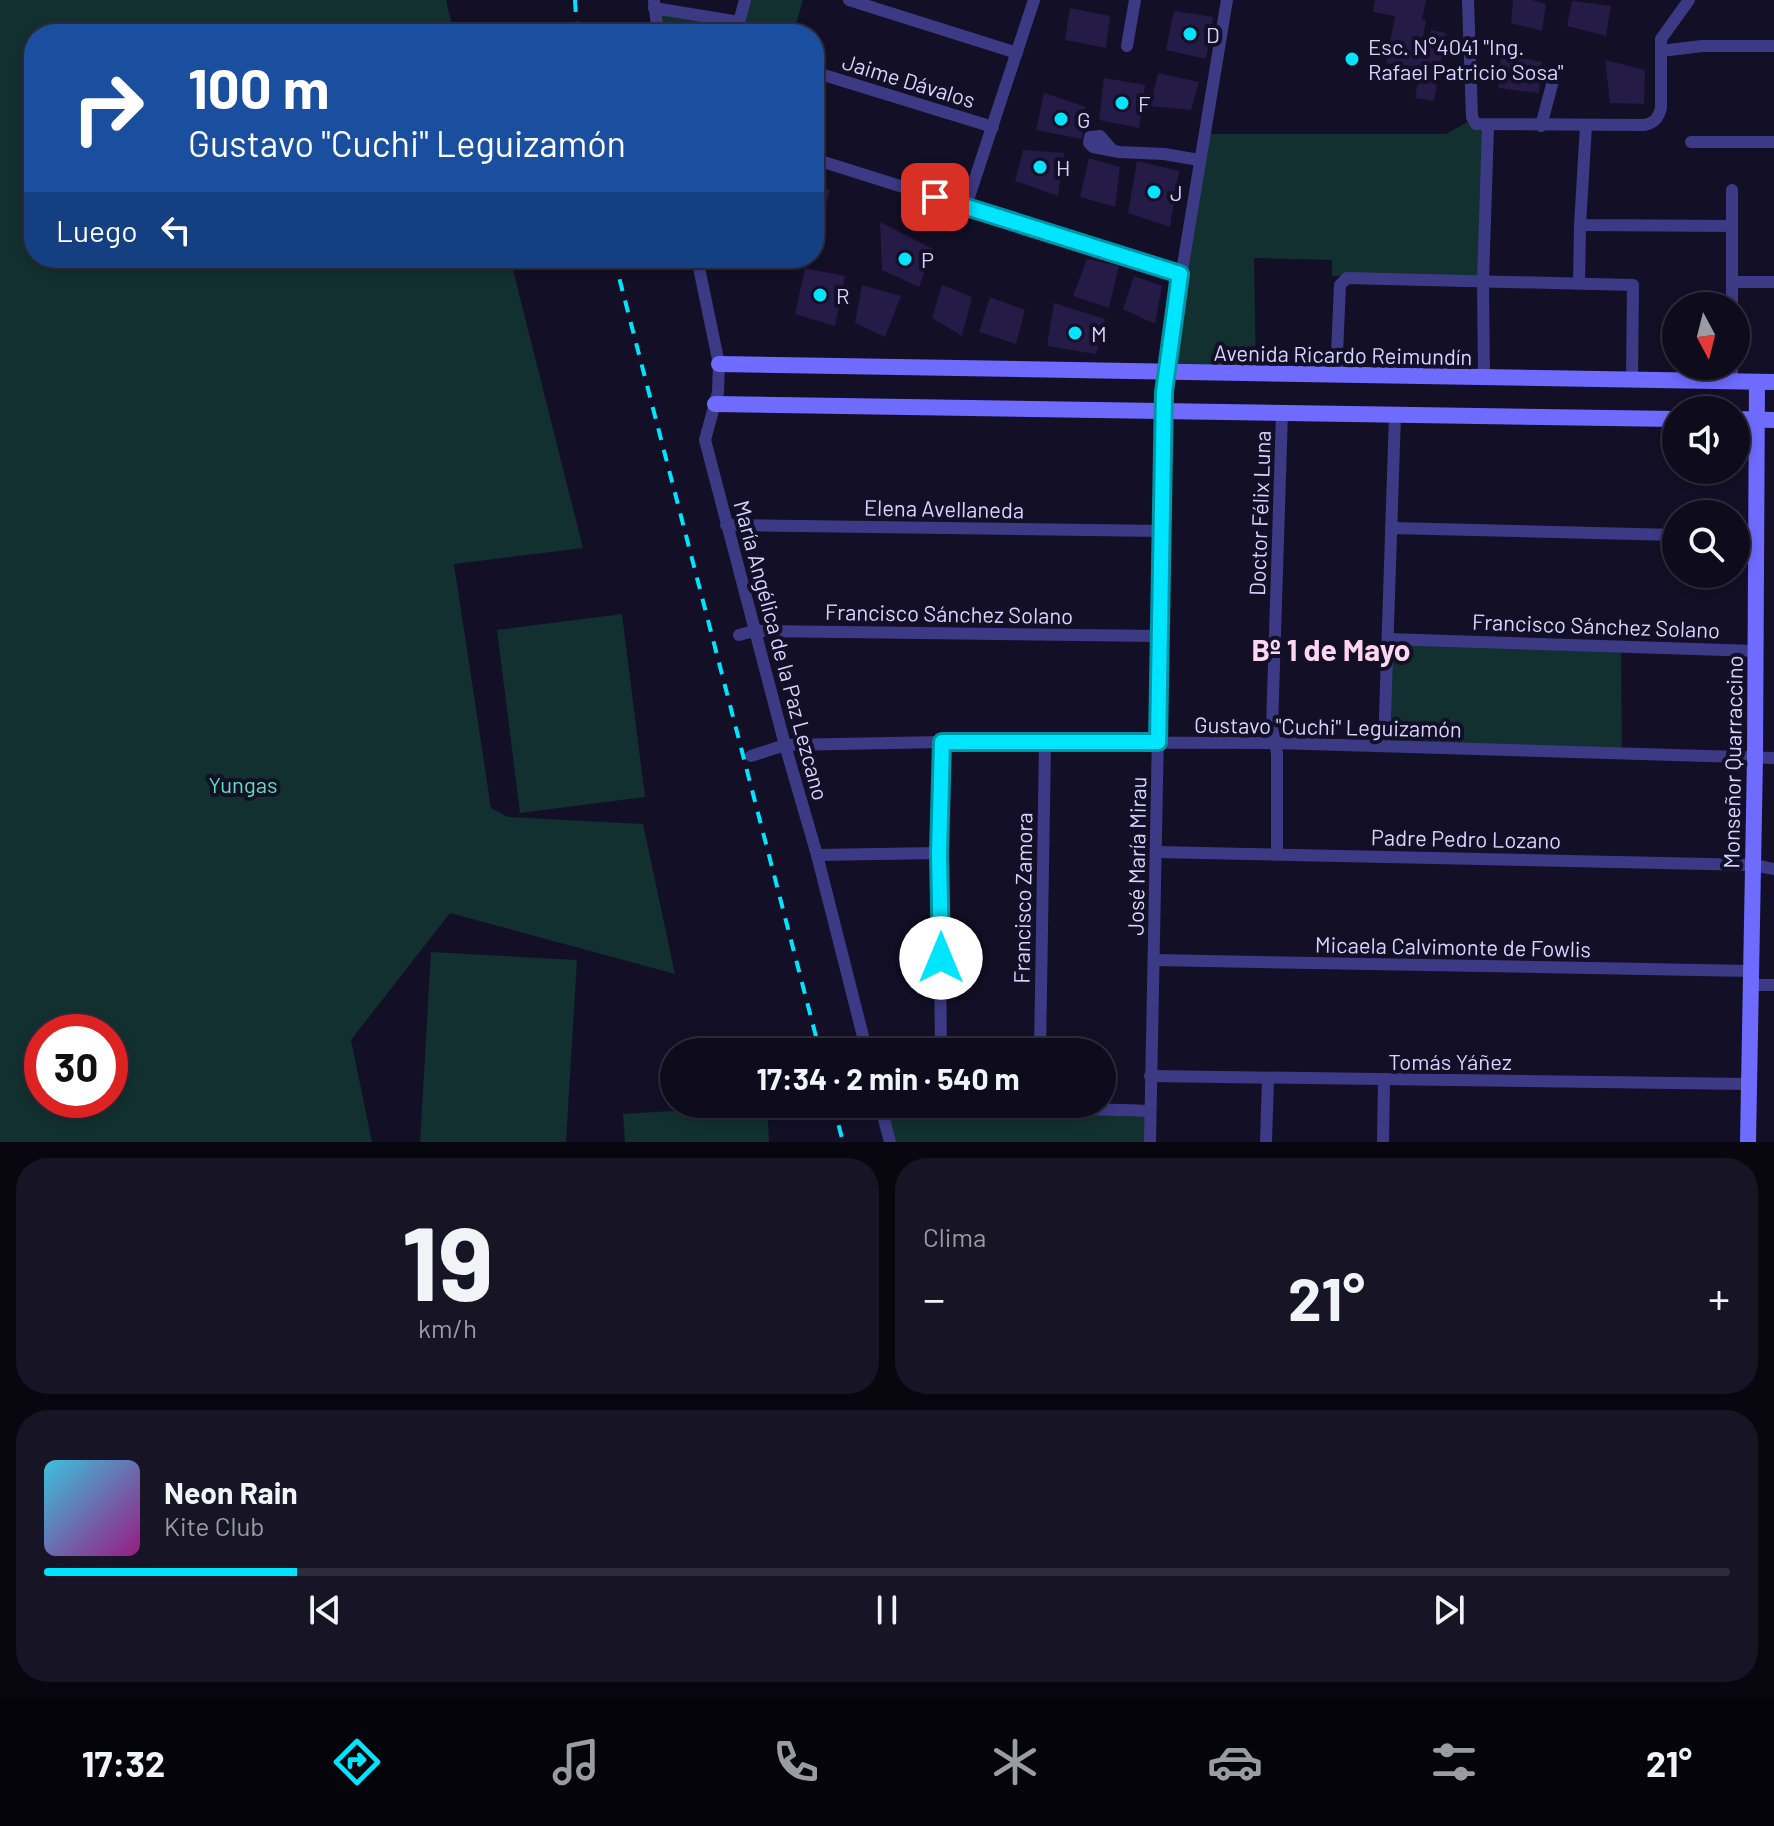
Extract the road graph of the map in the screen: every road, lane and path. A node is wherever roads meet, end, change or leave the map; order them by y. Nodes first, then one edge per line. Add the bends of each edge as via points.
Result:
1 (745, 0) edge
2 (849, 0) edge
3 (1034, 0) edge
4 (1135, 0) edge
5 (1227, 0) edge
6 (1468, 0) edge
7 (1689, 0) edge
8 (654, 4) edge
9 (657, 24) edge
10 (1127, 46) dead end
11 (1774, 46) edge
12 (1661, 51) junction
13 (1017, 53) junction
14 (824, 75) edge
15 (1554, 77) dead end
16 (1488, 126) junction
17 (1541, 126) junction
18 (1586, 126) junction
19 (993, 127) junction
20 (1691, 142) dead end
21 (1774, 142) edge
22 (1113, 151) dead end
23 (1199, 160) junction
24 (824, 162) edge
25 (1732, 190) dead end
26 (966, 206) junction
27 (1580, 225) junction
28 (1732, 226) junction
29 (699, 268) edge
30 (1180, 274) junction
31 (1483, 282) junction
32 (1733, 282) junction
33 (1774, 282) edge
34 (1579, 283) junction
35 (1733, 292) edge
36 (719, 364) junction
37 (1165, 373) junction
38 (1336, 376) junction
39 (1484, 378) junction
40 (1662, 379) edge
41 (1632, 381) junction
42 (1765, 382) edge
43 (715, 404) junction
44 (1163, 410) junction
45 (1282, 413) junction
46 (1395, 415) junction
47 (1662, 419) edge
48 (1766, 420) edge
49 (726, 525) junction
50 (1391, 528) junction
51 (1162, 531) junction
52 (1662, 535) edge
53 (1750, 537) edge
54 (1757, 537) junction
55 (754, 631) junction
56 (739, 635) dead end
57 (1159, 636) junction
58 (1388, 639) junction
59 (1756, 651) junction
60 (942, 742) junction
61 (1158, 742) junction
62 (1275, 743) junction
63 (1045, 744) junction
64 (785, 745) junction
65 (1384, 746) junction
66 (751, 756) dead end
67 (1755, 758) junction
68 (1774, 758) edge
69 (1156, 852) junction
70 (939, 853) junction
71 (1277, 853) junction
72 (817, 855) junction
73 (1754, 865) junction
74 (1774, 869) edge
75 (1154, 960) junction
76 (1752, 978) junction
77 (1774, 985) edge
78 (863, 1038) edge
79 (941, 1038) edge
80 (1040, 1038) edge
81 (1150, 1076) junction
82 (1268, 1079) junction
83 (1384, 1081) junction
84 (1750, 1084) junction
85 (1116, 1109) edge
86 (1150, 1111) junction
87 (884, 1118) edge
88 (890, 1142) edge
89 (1150, 1142) edge
90 (1266, 1142) edge
91 (1383, 1142) edge
92 (1748, 1142) edge

1 - 8 street via 739,22
2 - 13 street
3 - 13 street
4 - 10 street
5 - 23 street, José María Mirau
6 - 16 street via 1472,117 1476,124
7 - 12 street via 1664,31
8 - 9 street
11 - 12 street
12 - 18 street via 1661,108 1653,123
13 - 19 street
14 - 19 street, Jaime Dávalos
15 - 17 street
16 - 17 street
16 - 31 street
17 - 18 street
18 - 27 street
19 - 26 street
20 - 21 street
22 - 23 street
23 - 30 street, José María Mirau
24 - 26 street
25 - 28 street
26 - 30 street
27 - 28 street
27 - 34 street
28 - 32 street
29 - 36 street, María Angélica de la Paz Lezcano
30 - 37 street, José María Mirau
31 - 34 street
31 - 38 street via 1347,278 1340,285
31 - 39 street
32 - 33 street
32 - 35 street
34 - 41 street via 1633,285
36 - 37 street, Avenida Ricardo Reimundín
36 - 43 street, María Angélica de la Paz Lezcano
37 - 38 street, Avenida Ricardo Reimundín
37 - 44 street, José María Mirau
38 - 39 street, Avenida Ricardo Reimundín
39 - 41 street, Avenida Ricardo Reimundín
40 - 41 street, Avenida Ricardo Reimundín
42 - 48 street, Monseñor Quarraccino
43 - 44 street
43 - 49 street, María Angélica de la Paz Lezcano via 705,440
44 - 45 street
44 - 51 street, José María Mirau
45 - 46 street
45 - 62 street, Doctor Félix Luna
46 - 47 street
46 - 50 street
48 - 54 street, Monseñor Quarraccino
49 - 51 street, Elena Avellaneda
49 - 55 street, María Angélica de la Paz Lezcano
50 - 52 street
50 - 58 street
51 - 57 street, José María Mirau
53 - 54 street
54 - 59 street, Monseñor Quarraccino
55 - 56 street, Francisco Sánchez Solano
55 - 57 street, Francisco Sánchez Solano
55 - 64 street, María Angélica de la Paz Lezcano
57 - 61 street, José María Mirau
58 - 59 street, Francisco Sánchez Solano
58 - 65 street
59 - 67 street, Monseñor Quarraccino
60 - 63 street, Gustavo "Cuchi" Leguizamón
60 - 64 street, Gustavo "Cuchi" Leguizamón
60 - 70 street
61 - 62 street, Gustavo "Cuchi" Leguizamón
61 - 63 street, Gustavo "Cuchi" Leguizamón
61 - 69 street, José María Mirau
62 - 65 street, Gustavo "Cuchi" Leguizamón
62 - 71 street, Doctor Félix Luna
63 - 80 street, Francisco Zamora
64 - 66 street, Gustavo "Cuchi" Leguizamón
64 - 72 street, María Angélica de la Paz Lezcano
65 - 67 street, Gustavo "Cuchi" Leguizamón
67 - 68 street, Gustavo "Cuchi" Leguizamón
67 - 73 street, Monseñor Quarraccino
69 - 71 street, Padre Pedro Lozano
69 - 75 street, José María Mirau
70 - 72 street
70 - 79 street
71 - 73 street, Padre Pedro Lozano
72 - 78 street, María Angélica de la Paz Lezcano
73 - 74 street, Padre Pedro Lozano
73 - 76 street, Monseñor Quarraccino
75 - 76 street, Micaela Calvimonte de Fowlis
75 - 81 street, José María Mirau
76 - 77 street, Micaela Calvimonte de Fowlis
76 - 84 street, Monseñor Quarraccino
81 - 82 street, Tomás Yáñez
81 - 86 street, José María Mirau
82 - 83 street, Tomás Yáñez
82 - 90 street
83 - 84 street, Tomás Yáñez
83 - 91 street
84 - 92 street, Monseñor Quarraccino
85 - 86 street
86 - 89 street, José María Mirau
87 - 88 street

